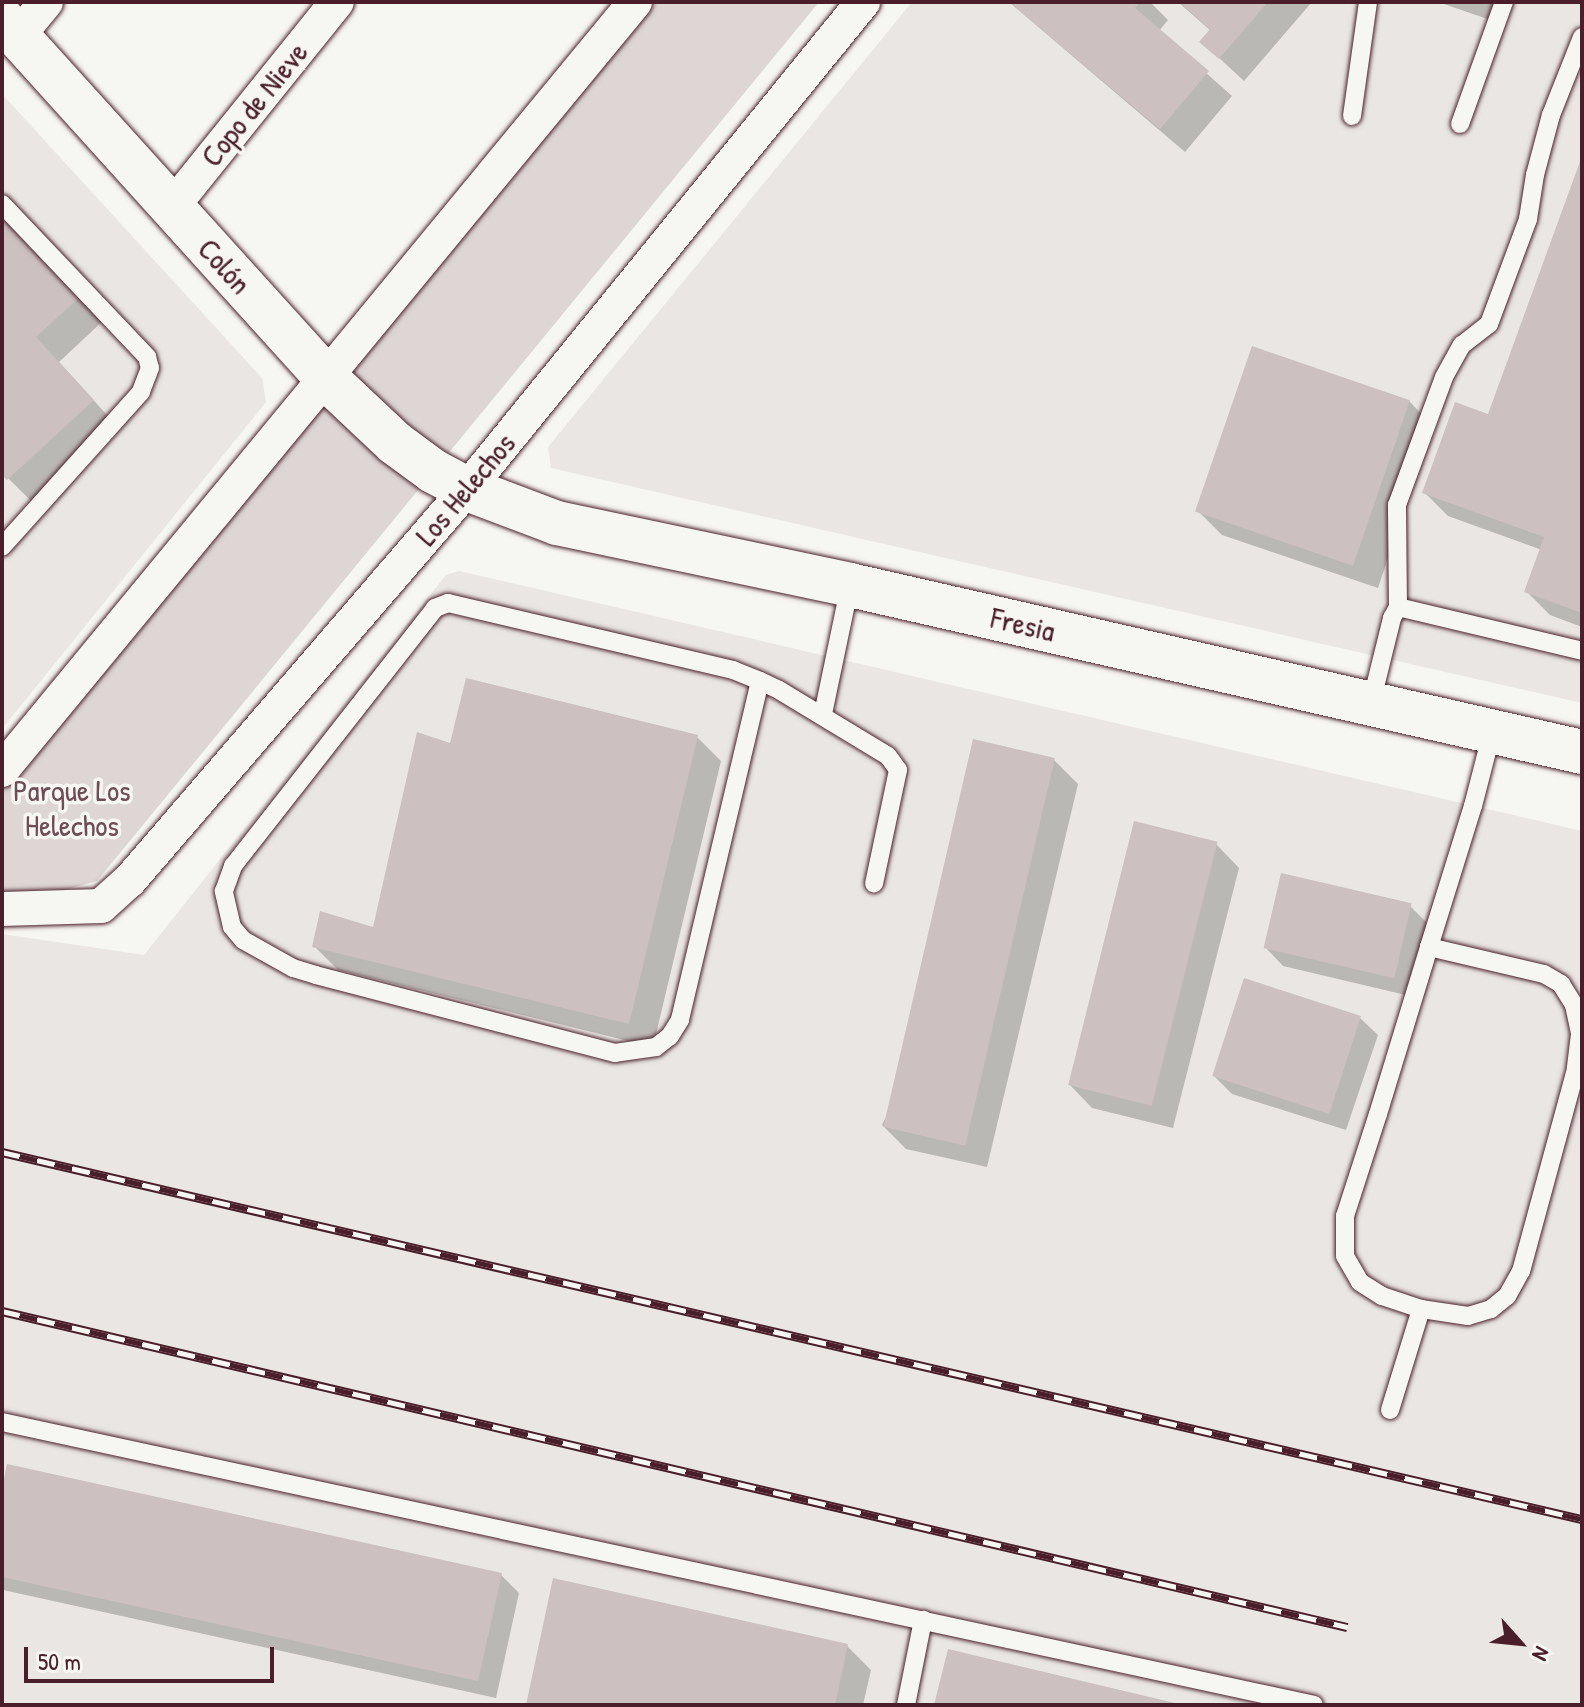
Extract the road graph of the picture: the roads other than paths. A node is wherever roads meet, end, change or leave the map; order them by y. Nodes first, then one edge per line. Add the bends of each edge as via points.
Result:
1 (46, 2) edge
2 (337, 2) edge
3 (635, 2) edge
4 (863, 2) edge
5 (1368, 2) edge
6 (1504, 2) edge
7 (10, 28) edge
8 (1582, 37) edge
9 (1352, 116) dead end
10 (1460, 124) dead end
11 (2, 204) edge
12 (172, 207) junction
13 (327, 379) junction
14 (467, 489) junction
15 (2, 547) edge
16 (850, 585) junction
17 (1398, 607) junction
18 (1582, 651) edge
19 (760, 681) junction
20 (1371, 703) junction
21 (823, 714) junction
22 (1492, 731) junction
23 (1582, 752) edge
24 (2, 770) edge
25 (874, 884) dead end
26 (14, 910) edge
27 (1429, 947) junction
28 (1421, 1309) junction
29 (1390, 1410) dead end
30 (2, 1422) edge
31 (923, 1620) junction
32 (906, 1705) edge
33 (1314, 1705) edge

1 - 7 street
2 - 12 street, Copo de Nieve
3 - 13 street
4 - 14 street, Los Helechos
5 - 9 lane
6 - 10 lane
7 - 12 street, Colón
8 - 17 lane via 1551,115 1528,219 1489,324 1462,345 1444,377 1397,505
11 - 15 lane via 147,357 150,368 141,392
12 - 13 street, Colón
13 - 14 street, Colón via 395,443
13 - 24 street
14 - 16 street, Fresia via 557,523
14 - 26 street, Los Helechos via 130,880 101,906
16 - 20 street, Fresia
16 - 21 lane
17 - 18 lane
17 - 20 lane
19 - 19 lane via 733,670 448,603 435,608 233,866 224,891 232,927 243,940 316,975 615,1053 656,1047 680,1020
19 - 21 lane
20 - 22 street, Fresia
21 - 25 lane via 888,756 898,770
22 - 23 street, Fresia
22 - 27 lane
27 - 28 lane via 1345,1216 1345,1256 1360,1282
27 - 28 lane via 1544,974 1561,984 1574,1005 1580,1034 1576,1069 1521,1271 1507,1296 1491,1309 1468,1316
28 - 29 lane
30 - 31 lane
31 - 32 lane
31 - 33 lane

